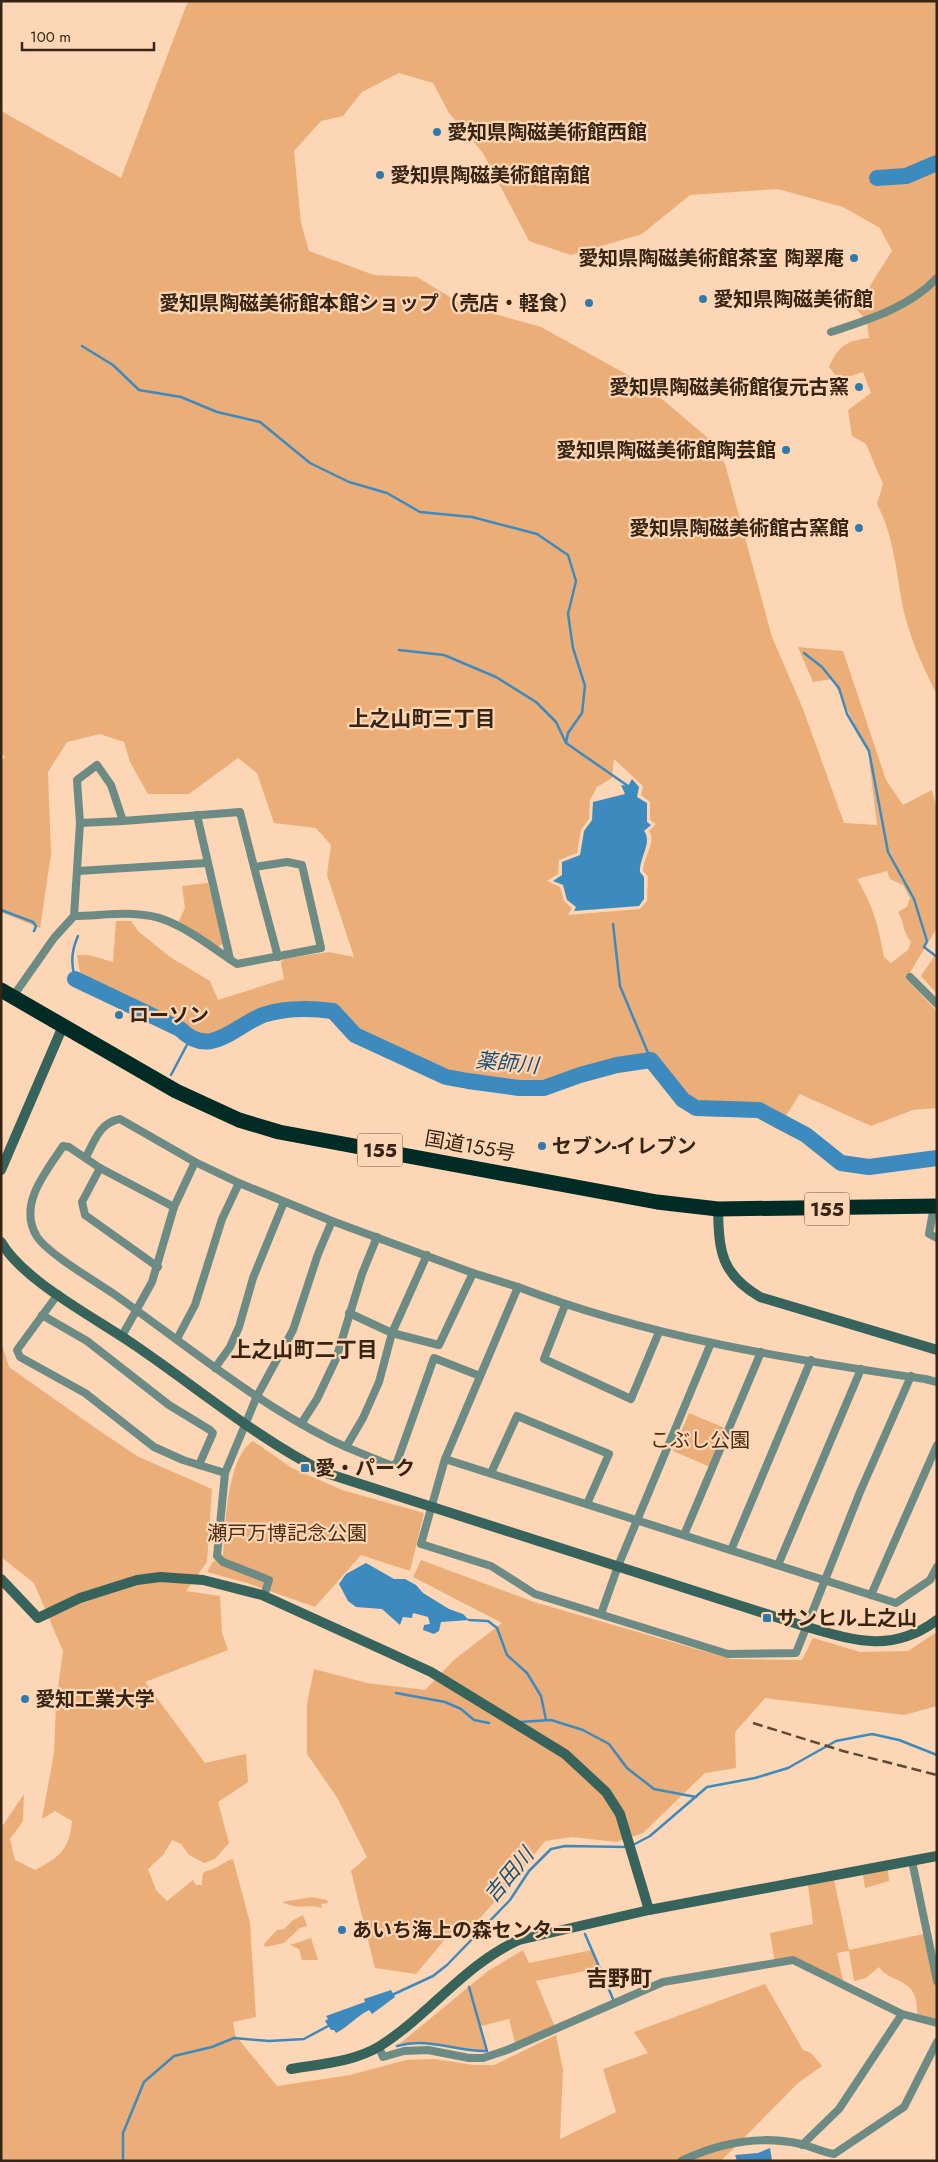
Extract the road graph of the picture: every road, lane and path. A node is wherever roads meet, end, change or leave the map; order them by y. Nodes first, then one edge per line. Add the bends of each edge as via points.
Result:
1 (937, 278) edge
2 (831, 332) dead end
3 (197, 815) junction
4 (124, 821) junction
5 (80, 823) junction
6 (206, 863) junction
7 (254, 866) junction
8 (78, 871) junction
9 (74, 916) junction
10 (278, 957) junction
11 (230, 959) junction
12 (910, 977) dead end
13 (8, 993) edge
14 (937, 1004) edge
15 (63, 1026) junction
16 (86, 1157) junction
17 (195, 1162) junction
18 (100, 1168) junction
19 (1, 1170) edge
20 (239, 1183) junction
21 (284, 1202) junction
22 (935, 1206) edge
23 (174, 1207) junction
24 (718, 1210) junction
25 (332, 1221) junction
26 (377, 1237) junction
27 (937, 1238) edge
28 (1, 1242) edge
29 (427, 1255) junction
30 (158, 1267) junction
31 (473, 1273) junction
32 (518, 1287) junction
33 (58, 1294) junction
34 (565, 1305) junction
35 (138, 1311) junction
36 (349, 1312) junction
37 (42, 1315) junction
38 (659, 1332) junction
39 (392, 1333) junction
40 (122, 1336) junction
41 (177, 1339) junction
42 (711, 1343) junction
43 (937, 1350) edge
44 (761, 1352) junction
45 (812, 1360) junction
46 (215, 1368) junction
47 (861, 1369) junction
48 (480, 1376) junction
49 (911, 1376) junction
50 (937, 1382) edge
51 (257, 1396) junction
52 (247, 1424) junction
53 (301, 1424) junction
54 (937, 1444) edge
55 (346, 1447) junction
56 (445, 1459) junction
57 (199, 1465) junction
58 (225, 1473) junction
59 (491, 1473) junction
60 (587, 1504) junction
61 (432, 1507) junction
62 (637, 1520) junction
63 (684, 1535) junction
64 (730, 1550) junction
65 (778, 1565) junction
66 (618, 1566) junction
67 (937, 1567) edge
68 (1, 1580) edge
69 (824, 1580) junction
70 (871, 1595) junction
71 (264, 1596) junction
72 (601, 1614) junction
73 (937, 1620) edge
74 (806, 1627) junction
75 (937, 1856) edge
76 (912, 1861) junction
77 (649, 1910) junction
78 (937, 1981) edge
79 (902, 2014) junction
80 (937, 2023) edge
81 (937, 2042) edge
82 (379, 2047) junction
83 (291, 2069) dead end
84 (802, 2144) junction
85 (681, 2161) edge

1 - 2 street via 893,309
3 - 4 street
3 - 6 street
3 - 7 street via 240,812
4 - 5 street
4 - 5 street via 112,785 97,765 77,780
5 - 8 street
6 - 8 street
6 - 11 street
7 - 10 street
7 - 10 street via 287,862 302,865 321,948
8 - 9 street
9 - 11 street via 142,915 164,920 191,933
9 - 13 street
10 - 11 street via 237,964
12 - 14 street
13 - 15 highway, 国道155号 / 155
15 - 19 street
15 - 24 highway, 国道155号 / 155 via 176,1091 239,1120 268,1129 657,1202
16 - 17 street via 105,1125 120,1119
16 - 18 street
16 - 35 street via 63,1146 34,1194 31,1206 33,1227 42,1243 54,1254
17 - 20 street
17 - 23 street
18 - 23 street
18 - 30 street via 82,1202 85,1215
20 - 21 street
20 - 41 street via 222,1219 195,1304
21 - 25 street
21 - 46 street via 253,1278 239,1327
22 - 24 highway, 国道155号 / 155
22 - 27 street via 929,1234
23 - 30 street
24 - 43 street via 723,1259 732,1276 747,1289 760,1296
25 - 26 street
25 - 51 street via 290,1339
26 - 29 street
26 - 36 street
28 - 33 street via 23,1269
29 - 31 street
29 - 39 street
30 - 35 street
31 - 32 street
31 - 39 street via 439,1345
32 - 34 street
32 - 48 street
33 - 37 street
33 - 40 street
34 - 38 street
34 - 38 street via 544,1359 631,1398
35 - 40 street
35 - 41 street
36 - 39 street
36 - 53 street via 329,1376
37 - 57 street via 87,1341 169,1405 210,1430 213,1433
37 - 57 street via 17,1350 20,1357 85,1393 154,1447
38 - 42 street
39 - 55 street via 379,1382
40 - 52 street
41 - 46 street
42 - 44 street
42 - 62 street
44 - 45 street
44 - 63 street
45 - 47 street
45 - 64 street
46 - 51 street
47 - 49 street
47 - 65 street
48 - 55 street via 434,1358 411,1426 393,1466
48 - 56 street
49 - 50 street
49 - 69 street
51 - 52 street
51 - 53 street
52 - 58 street
52 - 61 street via 299,1460 326,1473
53 - 55 street
54 - 70 street
56 - 59 street
56 - 61 street
57 - 58 street
58 - 71 street via 217,1556 223,1562 269,1580
59 - 60 street
59 - 60 street via 517,1416 609,1454
60 - 62 street
61 - 66 street
61 - 72 street via 421,1544 491,1566 535,1594
62 - 63 street
62 - 66 street
63 - 64 street
64 - 65 street
65 - 69 street
66 - 72 street
66 - 74 street
67 - 70 street via 930,1580 896,1603
68 - 71 street via 38,1618 112,1587 160,1577 203,1580
69 - 70 street
69 - 74 street
71 - 77 street via 431,1672 565,1754 606,1792 620,1814
72 - 74 street via 728,1654 796,1653
73 - 74 street via 904,1638 876,1642 862,1642
75 - 76 street
76 - 77 street
76 - 78 street
77 - 82 street via 505,1946
79 - 80 street
79 - 82 street via 793,1960 663,1982 483,2058 428,2050 404,2051 383,2057
79 - 84 street via 839,2109
81 - 84 street via 904,2107 834,2154
82 - 83 street via 355,2057
84 - 85 street via 772,2140 741,2142 704,2150

